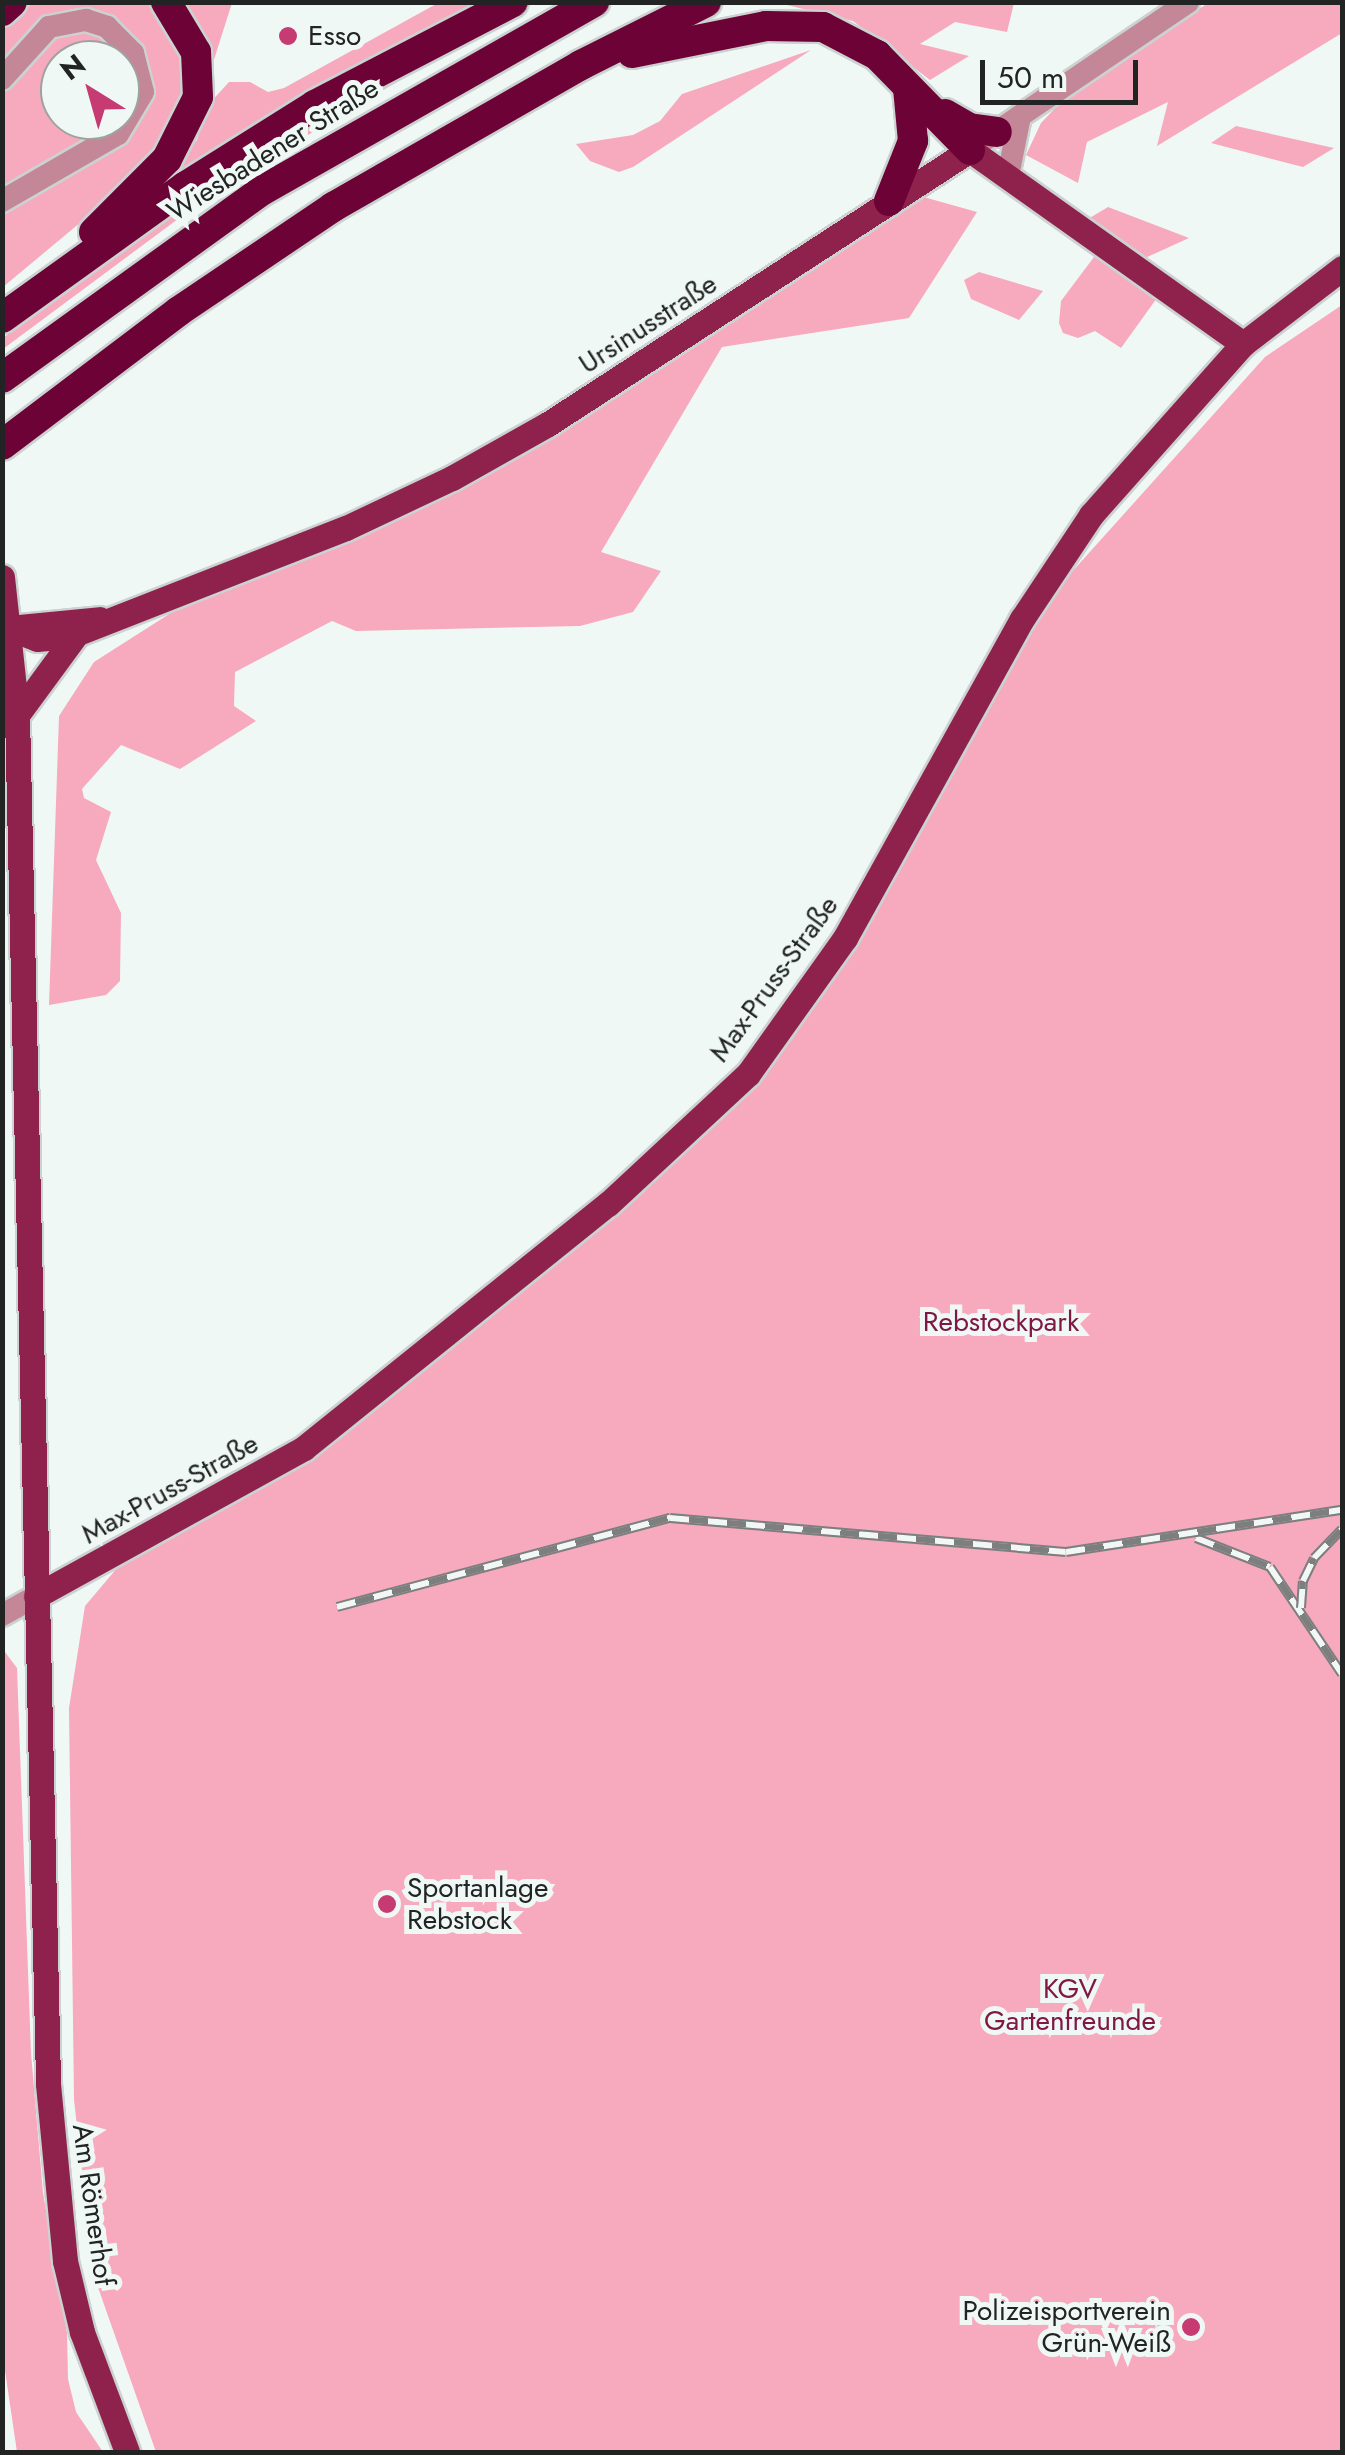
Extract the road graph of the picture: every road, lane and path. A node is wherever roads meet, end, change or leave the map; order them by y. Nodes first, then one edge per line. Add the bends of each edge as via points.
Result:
1 (12, 2) edge
2 (166, 2) edge
3 (512, 2) edge
4 (594, 2) edge
5 (706, 2) edge
6 (1188, 2) edge
7 (2, 11) edge
8 (580, 66) junction
9 (2, 79) edge
10 (900, 79) junction
11 (1008, 124) junction
12 (970, 150) junction
13 (1010, 166) junction
14 (1034, 194) junction
15 (2, 201) edge
16 (889, 202) junction
17 (1342, 268) edge
18 (10, 312) edge
19 (1243, 344) junction
20 (2, 378) edge
21 (2, 445) edge
22 (2, 577) edge
23 (89, 626) junction
24 (10, 628) junction
25 (17, 714) junction
26 (36, 1596) junction
27 (2, 1615) edge
28 (126, 2452) edge

1 - 7 highway
2 - 18 highway via 199,66 198,97 185,133 154,174
3 - 18 highway via 314,106 186,186
4 - 20 highway, Wiesbadener Straße via 263,190
5 - 8 highway
6 - 11 street, Ursinusstraße
8 - 10 highway via 719,33 805,24 841,33
8 - 21 highway via 333,207 179,311
9 - 15 street via 49,27 86,20 133,53 143,92 118,134
10 - 11 highway via 968,128
10 - 12 highway
10 - 16 highway via 913,141
11 - 12 street, Ursinusstraße
11 - 13 street
12 - 13 main road via 991,151
12 - 14 main road
12 - 16 main road, Ursinusstraße
13 - 14 main road
14 - 19 main road
16 - 23 main road, Ursinusstraße via 548,424 452,478 346,528
17 - 19 main road, Max-Pruss-Straße
19 - 26 main road, Max-Pruss-Straße via 1091,516 1022,618 845,938 748,1074 608,1204 304,1448
22 - 24 main road, Am Römerhof
23 - 24 main road, Ursinusstraße
23 - 25 main road
24 - 25 main road, Am Römerhof
25 - 26 main road, Am Römerhof
26 - 27 street
26 - 28 main road, Am Römerhof via 44,2010 56,2182 82,2332

